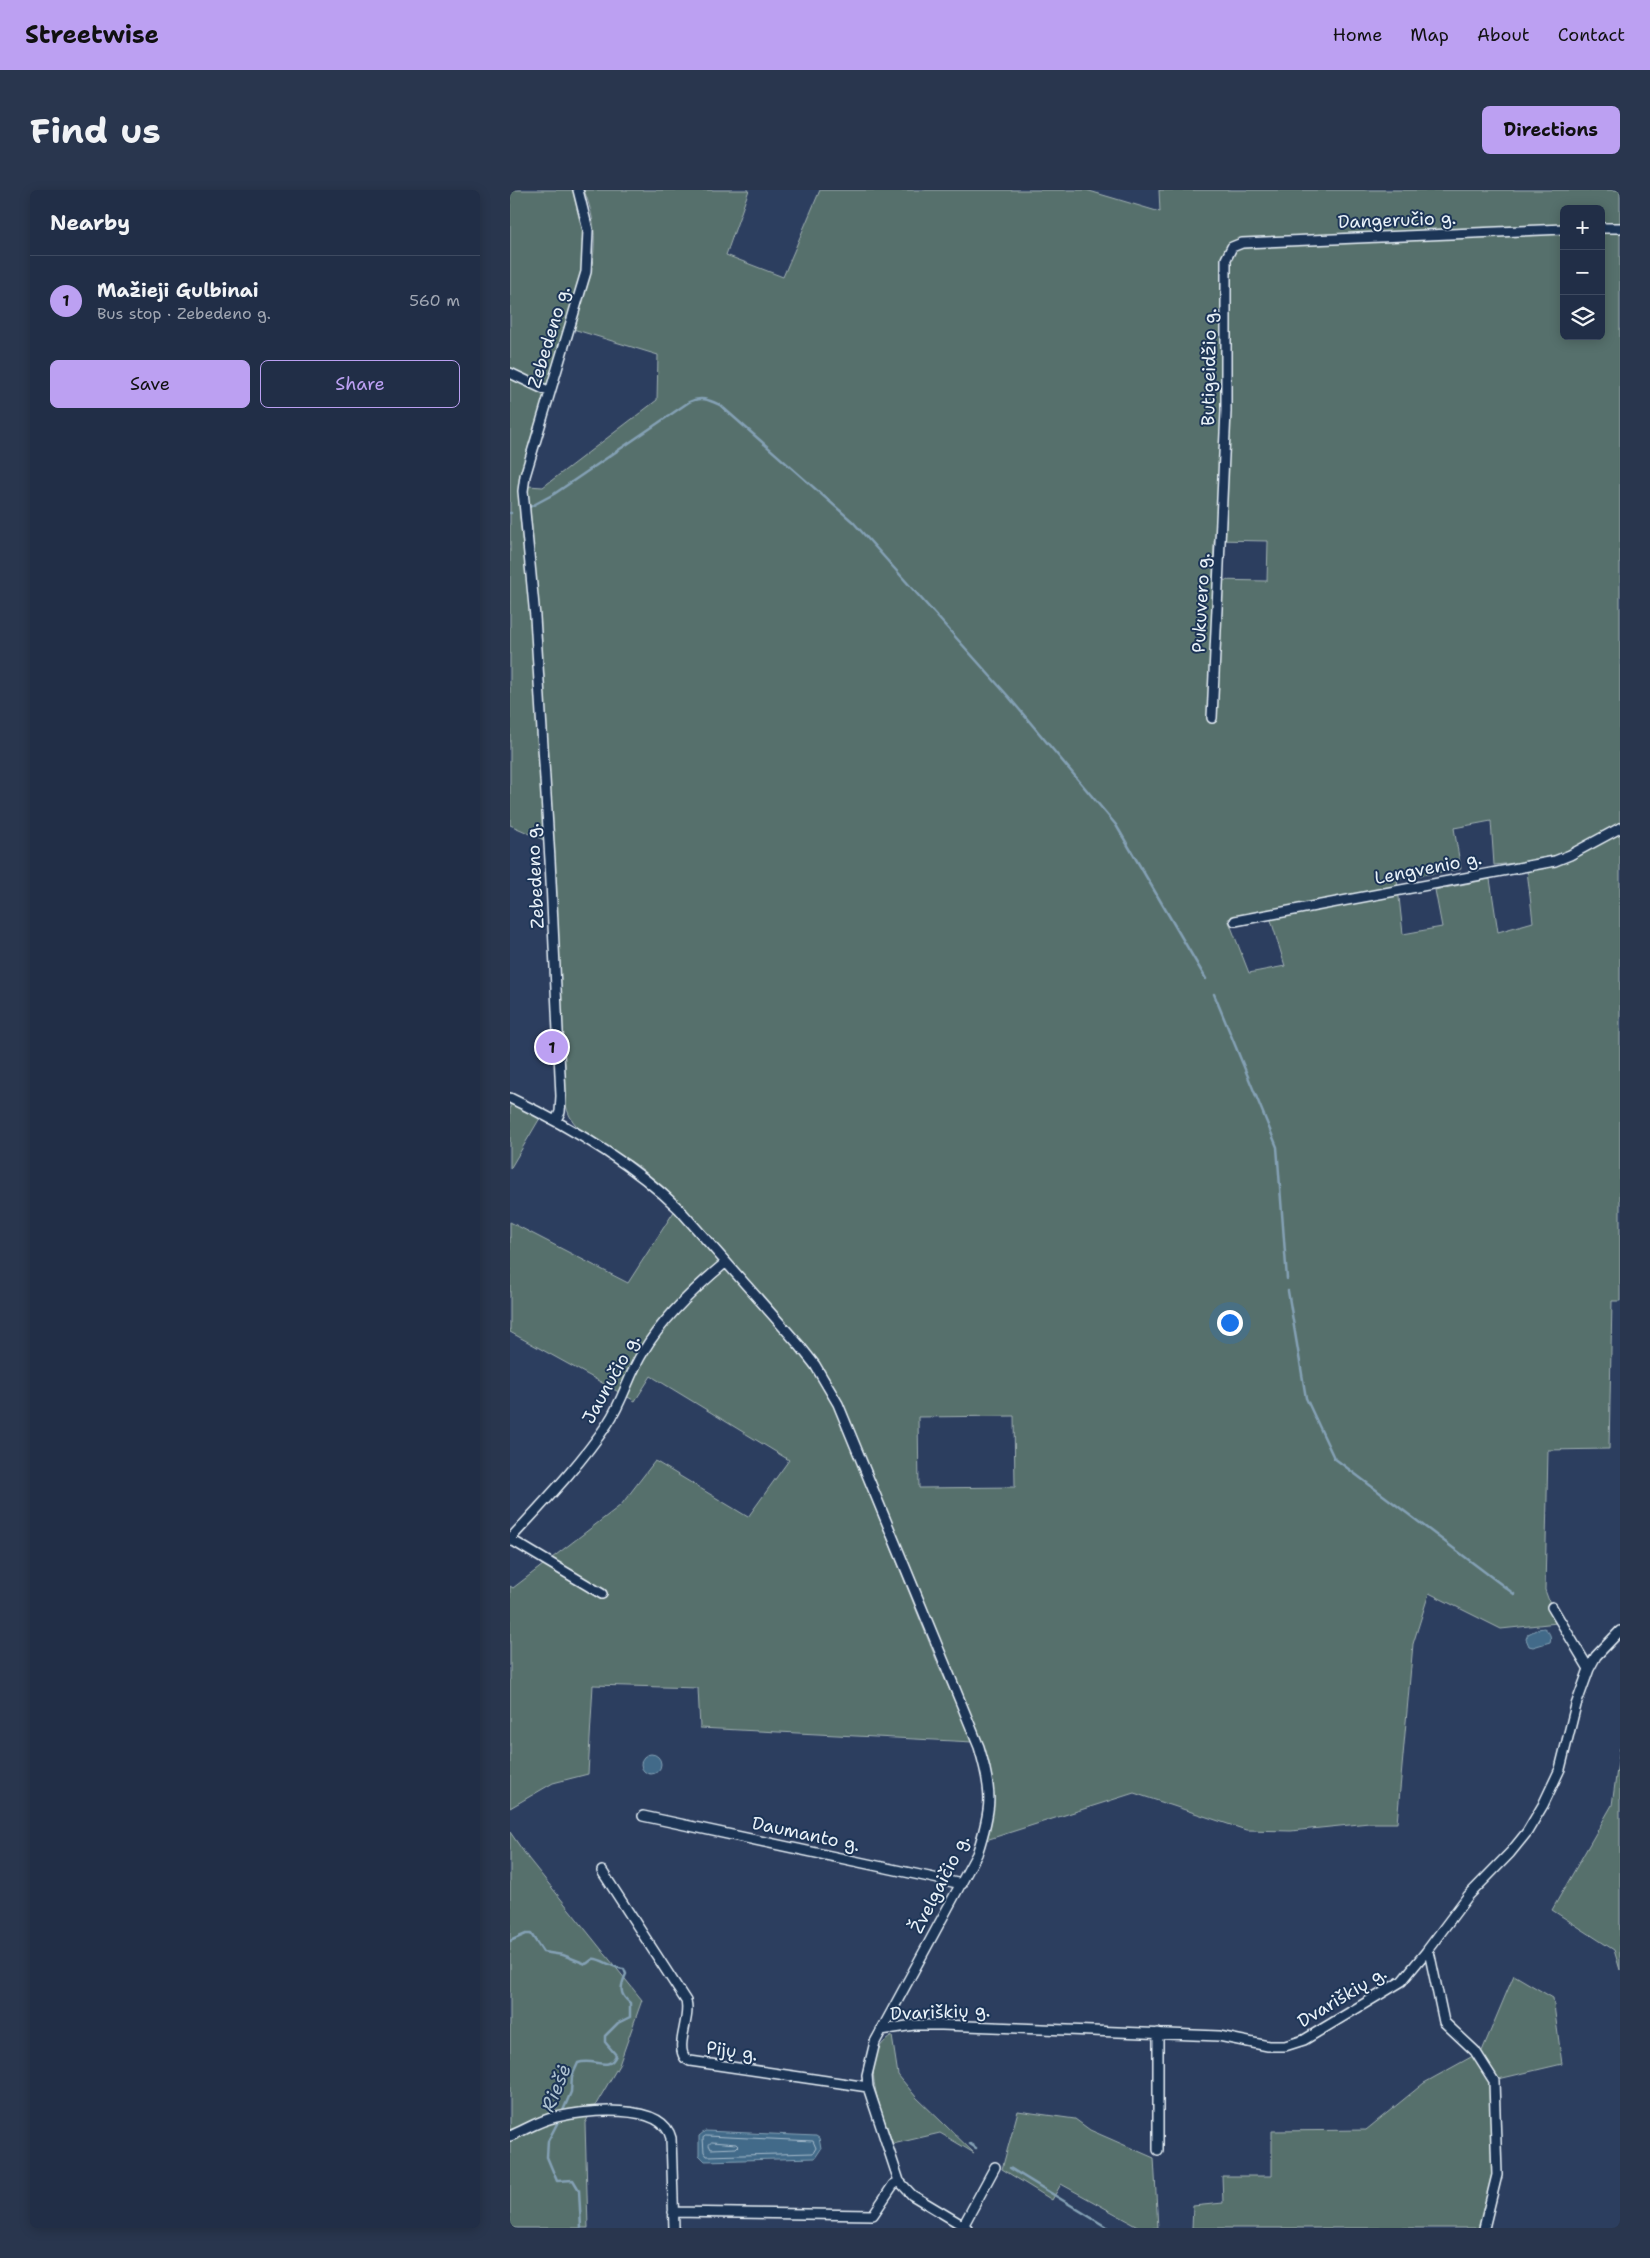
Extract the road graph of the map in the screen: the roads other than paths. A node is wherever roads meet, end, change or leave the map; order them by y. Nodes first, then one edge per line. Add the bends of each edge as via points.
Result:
1 (578, 190) edge
2 (1605, 228) edge
3 (1620, 228) edge
4 (1560, 230) edge
5 (1232, 247) joint
6 (510, 373) edge
7 (550, 392) junction
8 (1222, 488) joint
9 (1212, 718) dead end
10 (1620, 828) edge
11 (1235, 921) dead end
12 (510, 1098) edge
13 (556, 1120) junction
14 (725, 1263) junction
15 (510, 1539) edge
16 (602, 1594) dead end
17 (1552, 1607) dead end
18 (1620, 1631) edge
19 (1589, 1669) junction
20 (643, 1816) dead end
21 (602, 1871) dead end
22 (962, 1884) junction
23 (1426, 1952) junction
24 (881, 2030) junction
25 (1158, 2033) junction
26 (868, 2087) junction
27 (510, 2136) edge
28 (1158, 2150) dead end
29 (995, 2167) dead end
30 (899, 2181) junction
31 (673, 2212) junction
32 (964, 2227) edge
33 (674, 2228) edge
34 (1484, 2228) edge

1 - 7 street, Zebedeno g. via 588,230 586,272
2 - 3 street
4 - 5 street, Dangeručio g. via 1242,243
5 - 8 street, Butigeidžio g. via 1226,259 1226,411
6 - 7 street
7 - 13 street, Zebedeno g. via 523,491 536,617 550,860 561,1096
8 - 9 street, Pukuvero g.
10 - 11 street, Lengvenio g. via 1555,860
12 - 13 street, Žvelgaičio g.
13 - 14 street, Žvelgaičio g. via 658,1188
14 - 15 street, Jaunučio g. via 666,1321 643,1352 607,1424 565,1479
14 - 22 street, Žvelgaičio g. via 800,1346 828,1385 980,1747 990,1786 986,1826
15 - 16 street
17 - 19 street
18 - 19 street, Dvariškių g. via 1596,1656
19 - 23 street, Dvariškių g. via 1560,1769 1537,1817 1510,1853 1468,1896
20 - 22 street, Daumanto g.
21 - 26 street, Pijų g. via 686,2001 688,2013 682,2049 685,2058 690,2062
22 - 24 street, Žvelgaičio g.
23 - 25 street, Dvariškių g. via 1391,1989 1304,2040 1285,2046 1268,2046 1219,2036
23 - 34 street via 1430,1956 1444,2022 1475,2051 1494,2082 1497,2175
24 - 25 street, Dvariškių g. via 942,2025
24 - 26 street, Žvelgaičio g. via 867,2075
25 - 28 street
26 - 30 street
27 - 31 street via 554,2117 581,2113 609,2111 649,2116 666,2126 671,2138
29 - 32 street
30 - 31 street via 872,2215
30 - 32 street via 912,2195
31 - 33 street

